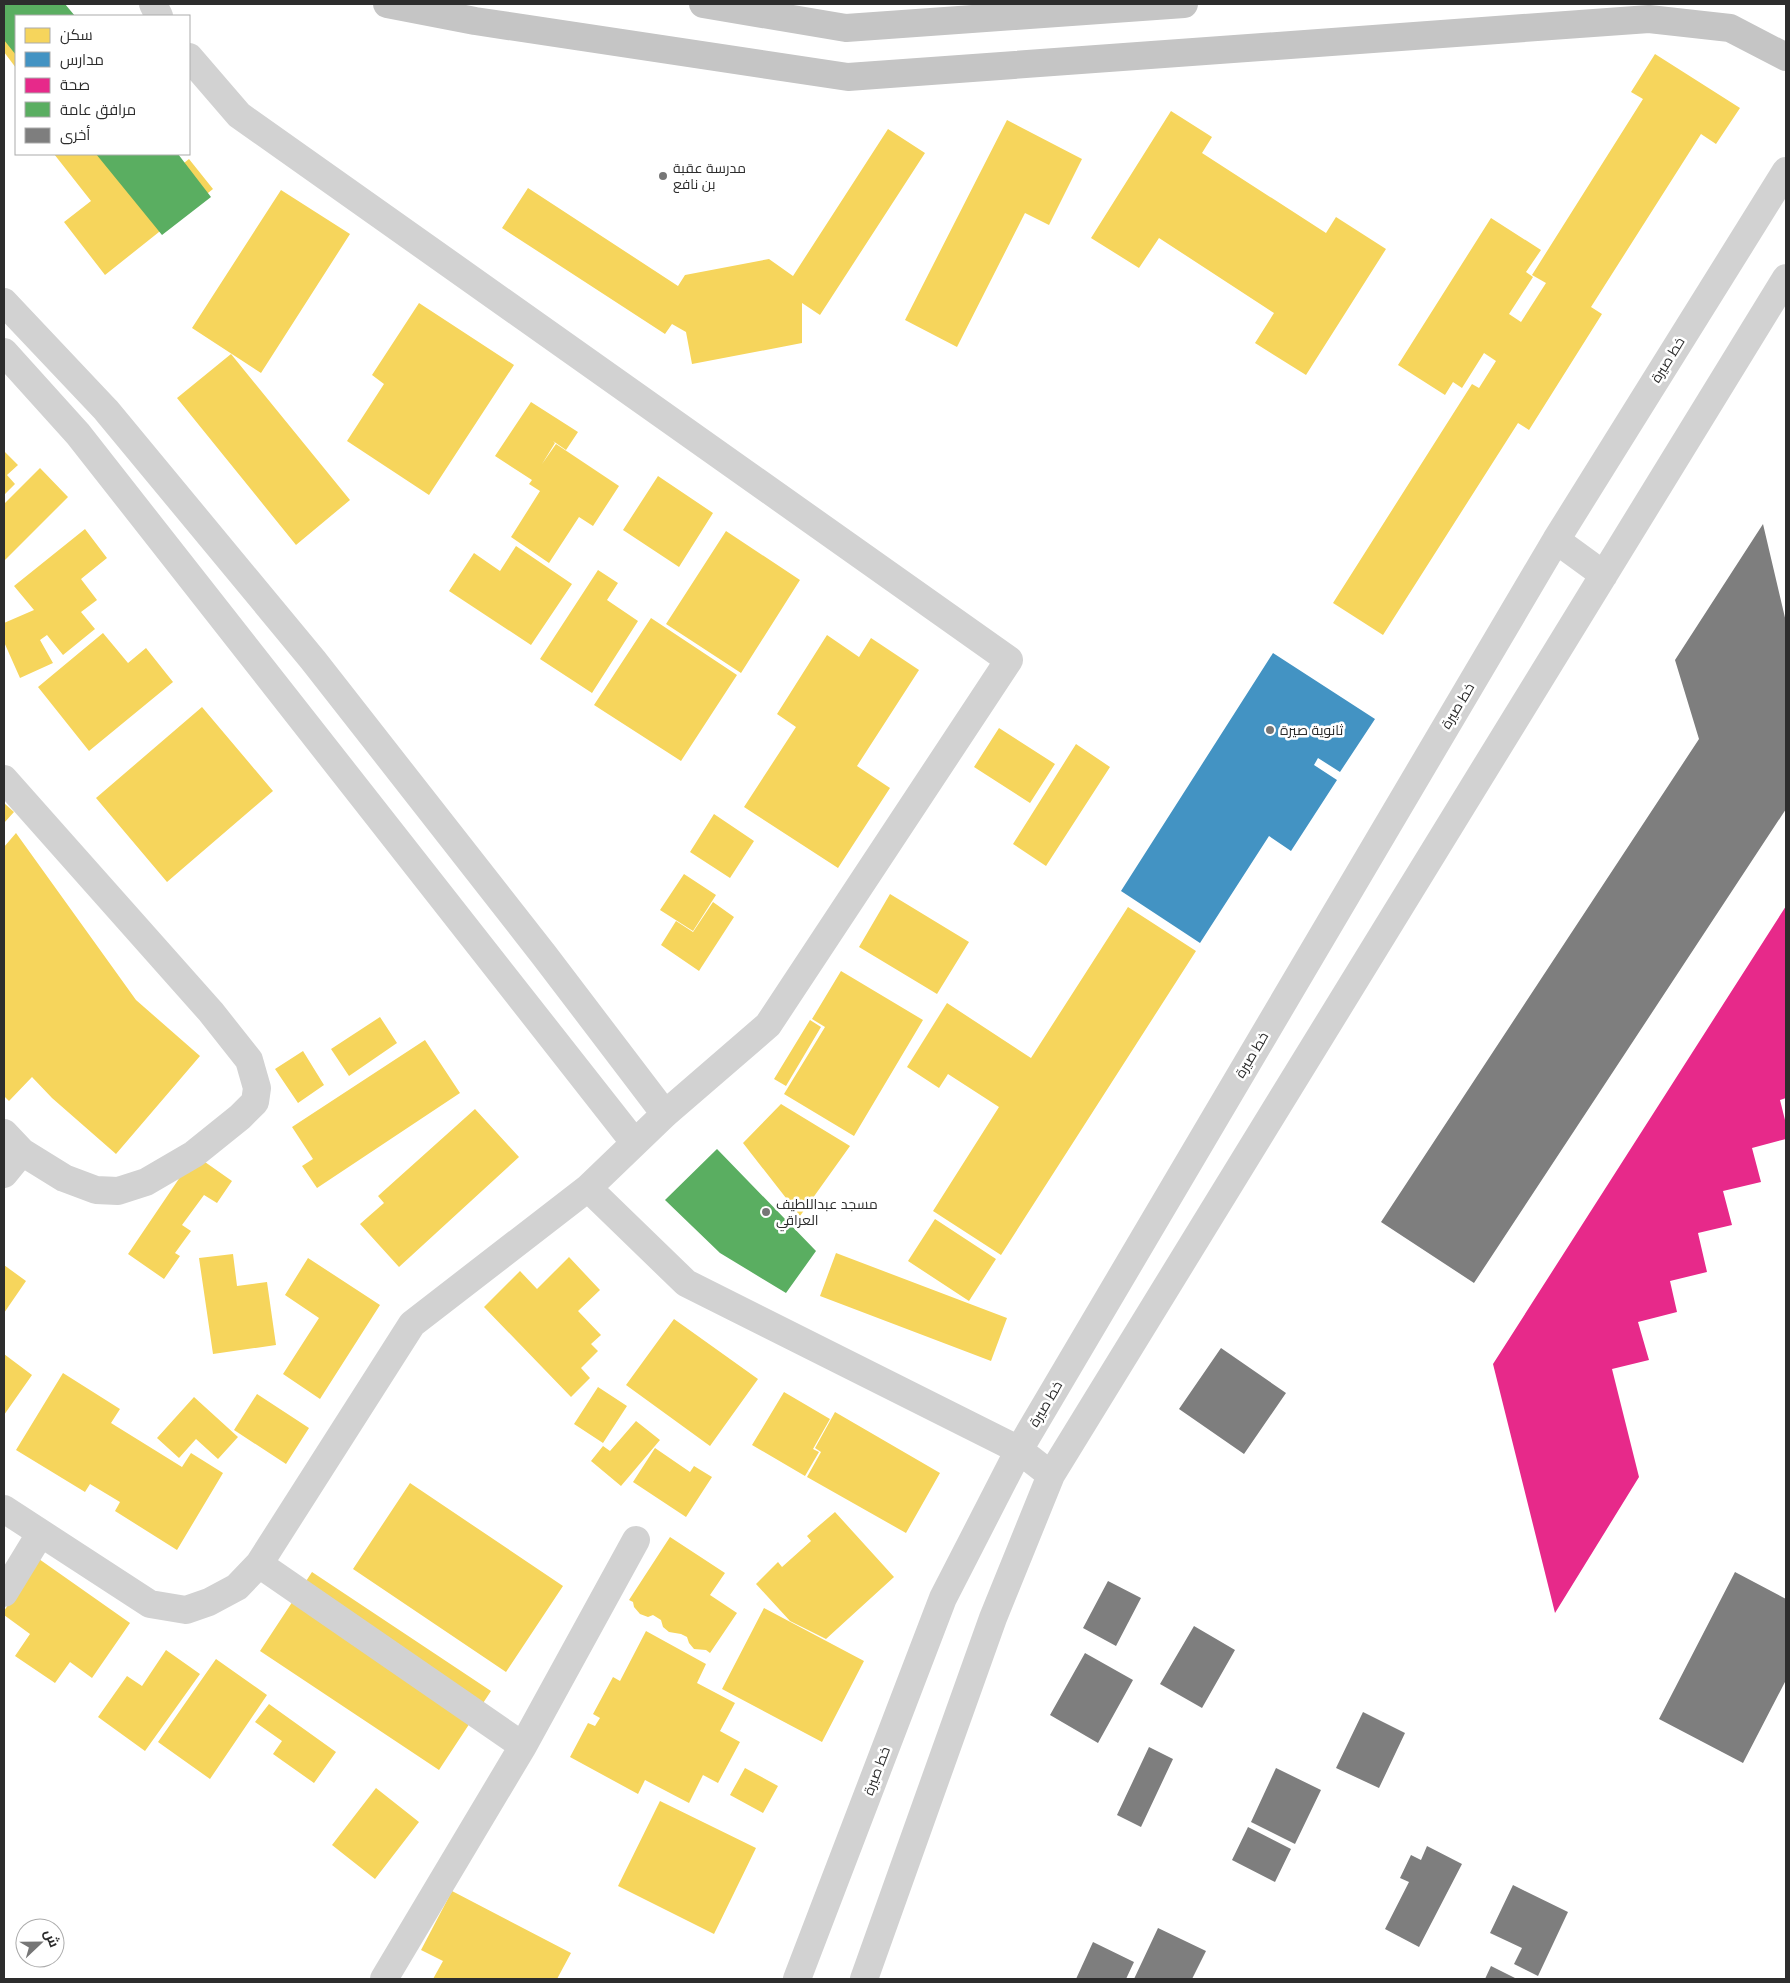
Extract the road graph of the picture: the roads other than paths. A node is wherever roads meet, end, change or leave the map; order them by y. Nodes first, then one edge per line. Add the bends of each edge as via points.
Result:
1 (387, 4) edge
2 (703, 4) edge
3 (1184, 4) edge
4 (1786, 57) edge
5 (190, 58) edge
6 (1786, 170) edge
7 (1786, 278) edge
8 (4, 302) edge
9 (4, 352) edge
10 (106, 410) junction
11 (78, 434) junction
12 (1556, 540) junction
13 (1604, 574) junction
14 (4, 779) edge
15 (665, 1114) junction
16 (13, 1142) edge
17 (634, 1142) junction
18 (4, 1174) edge
19 (588, 1188) junction
20 (1019, 1450) junction
21 (1051, 1475) junction
22 (4, 1509) edge
23 (40, 1534) junction
24 (636, 1540) dead end
25 (259, 1564) junction
26 (4, 1593) edge
27 (522, 1746) junction
28 (384, 1979) edge
29 (797, 1979) edge
30 (864, 1979) edge

1 - 4 main road via 475,21 848,77 1649,19 1730,28
2 - 3 main road via 846,28
5 - 15 street via 239,115 1009,660 768,1025
6 - 12 street, خط صيرة
7 - 13 street
8 - 10 street
9 - 11 street
10 - 11 street
10 - 15 street via 312,660
11 - 17 street
12 - 13 street
12 - 20 street, خط صيرة
13 - 21 street
14 - 16 street via 211,1012 249,1060 257,1088 255,1102 194,1154 146,1182 118,1191 96,1190 64,1178
15 - 17 street
16 - 18 street
17 - 19 street
19 - 20 street via 686,1283
19 - 25 street via 412,1324
20 - 21 street
20 - 29 street, خط صيرة via 943,1598
21 - 30 street via 993,1618
22 - 23 street
23 - 25 street via 150,1604 186,1610 237,1587
23 - 26 street
24 - 27 street
25 - 27 street
27 - 28 street

